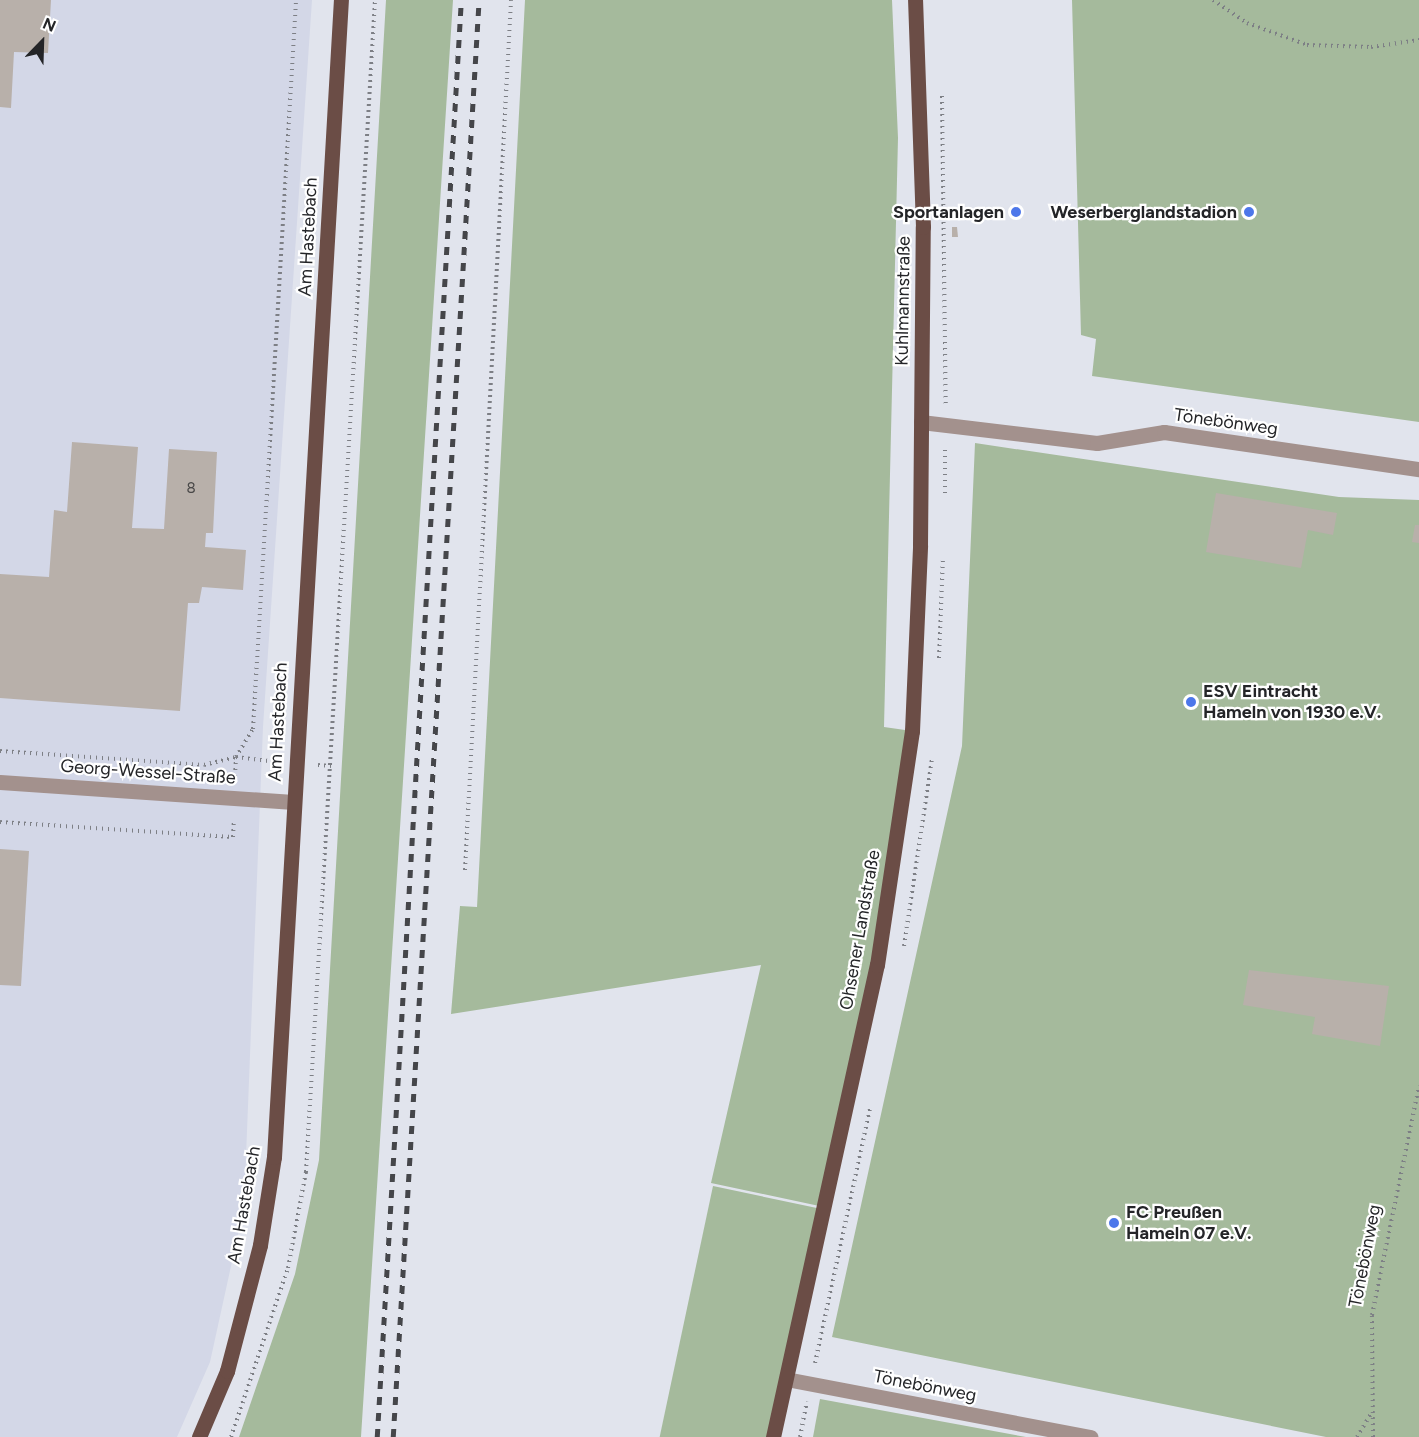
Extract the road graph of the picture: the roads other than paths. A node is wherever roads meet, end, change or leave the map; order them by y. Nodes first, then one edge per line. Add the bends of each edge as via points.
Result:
1 (341, 0) edge
2 (915, 0) edge
3 (921, 422) junction
4 (1419, 469) edge
5 (0, 782) edge
6 (292, 802) junction
7 (786, 1379) junction
8 (200, 1437) edge
9 (773, 1437) edge
10 (1091, 1437) edge

1 - 6 main road, Am Hastebach
2 - 3 main road, Kuhlmannstraße via 923,227
3 - 4 street, Tönebönweg via 1097,443 1164,432
3 - 7 main road, Ohsener Landstraße via 910,743 877,965
5 - 6 street, Georg-Wessel-Straße
6 - 8 main road, Am Hastebach via 268,1202 227,1371
7 - 9 main road, Ohsener Landstraße
7 - 10 street, Tönebönweg

